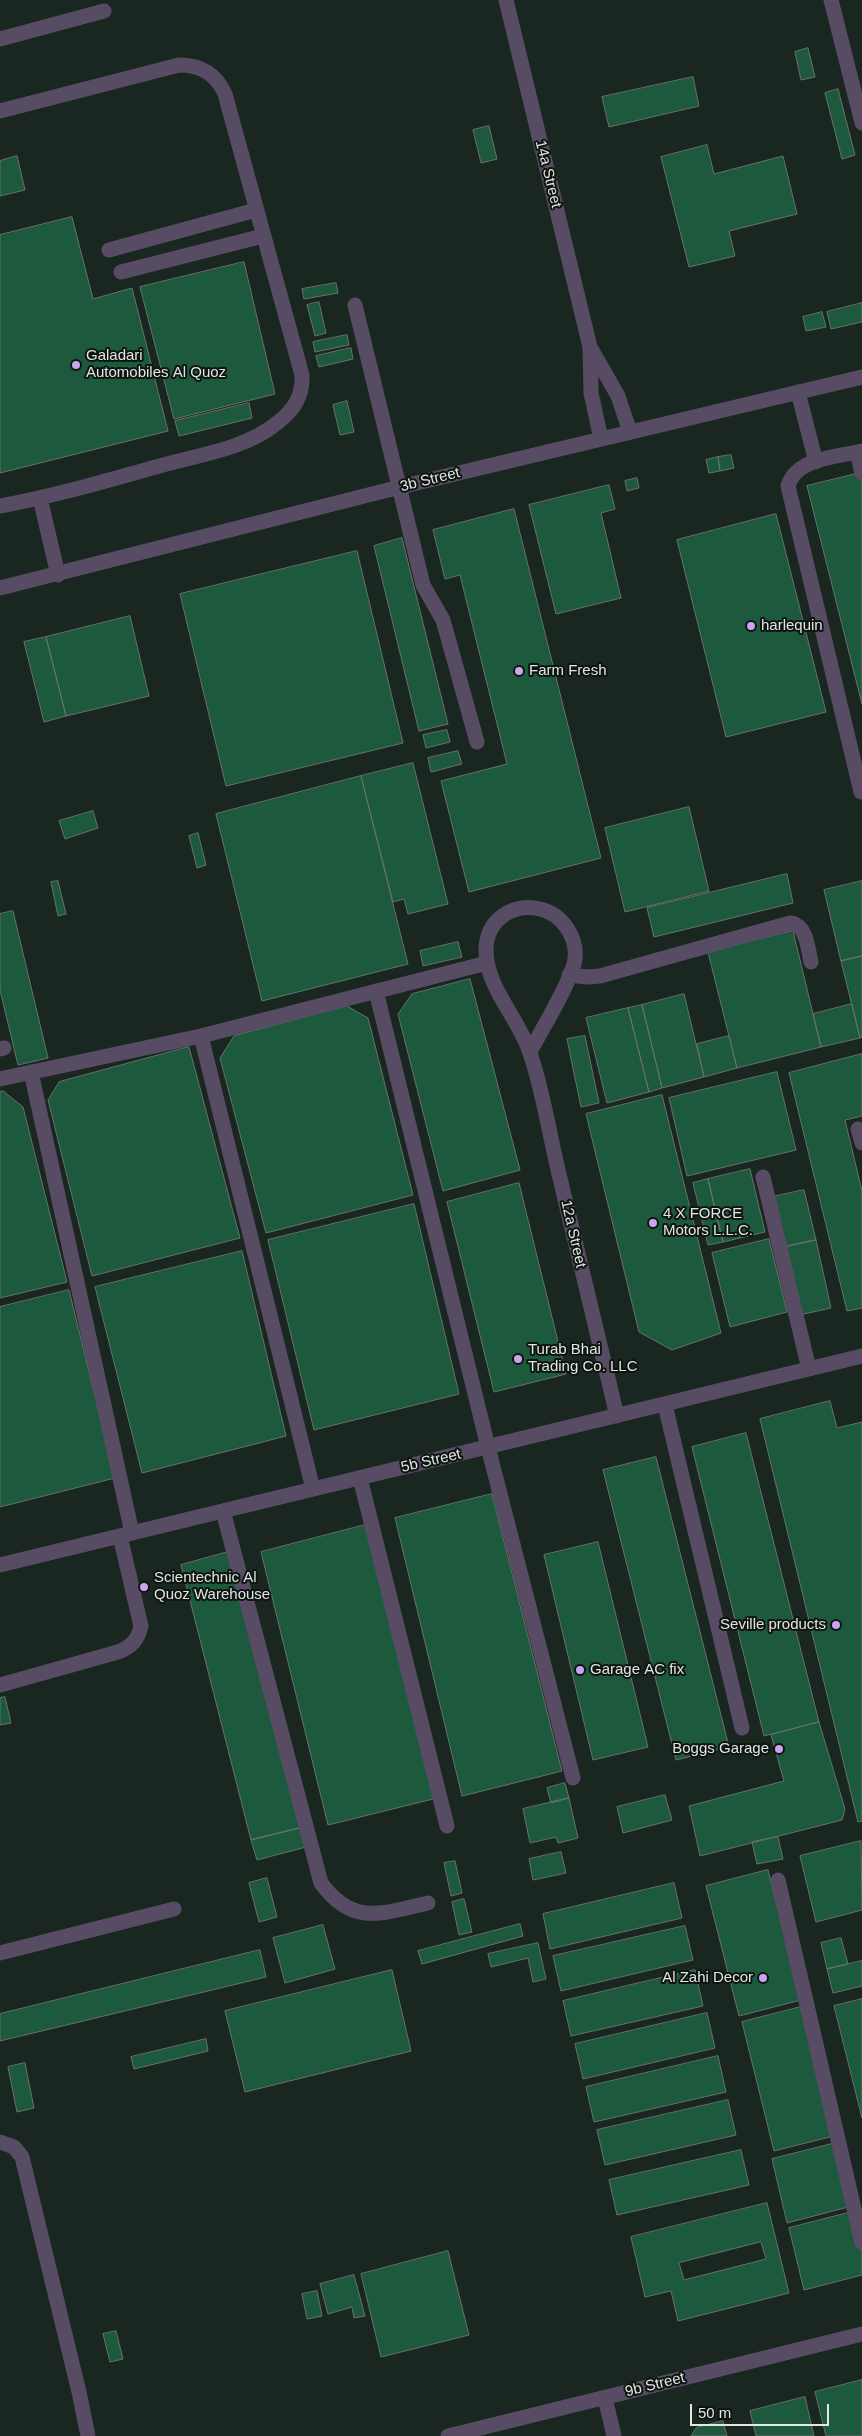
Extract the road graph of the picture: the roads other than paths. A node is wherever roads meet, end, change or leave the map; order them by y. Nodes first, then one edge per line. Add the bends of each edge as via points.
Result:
1 (506, 0) edge
2 (831, 0) edge
3 (104, 11) dead end
4 (0, 38) edge
5 (855, 63) edge
6 (0, 111) edge
7 (862, 123) edge
8 (256, 210) junction
9 (263, 236) junction
10 (109, 250) dead end
11 (121, 272) dead end
12 (355, 305) dead end
13 (590, 347) junction
14 (862, 377) edge
15 (798, 392) junction
16 (630, 432) junction
17 (601, 439) junction
18 (859, 451) edge
19 (816, 462) junction
20 (862, 473) edge
21 (400, 487) junction
22 (40, 498) junction
23 (0, 506) edge
24 (58, 575) junction
25 (0, 588) edge
26 (477, 742) dead end
27 (861, 792) dead end
28 (811, 962) dead end
29 (487, 963) junction
30 (569, 975) junction
31 (376, 992) junction
32 (200, 1036) junction
33 (530, 1052) junction
34 (31, 1072) junction
35 (0, 1079) edge
36 (763, 1177) dead end
37 (862, 1356) edge
38 (809, 1369) junction
39 (665, 1406) junction
40 (617, 1416) junction
41 (488, 1447) junction
42 (360, 1478) junction
43 (313, 1489) junction
44 (223, 1511) junction
45 (126, 1535) junction
46 (0, 1565) edge
47 (0, 1685) edge
48 (742, 1728) dead end
49 (573, 1778) dead end
50 (448, 1826) dead end
51 (778, 1880) dead end
52 (428, 1903) dead end
53 (174, 1909) dead end
54 (0, 1953) edge
55 (0, 2142) edge
56 (862, 2243) edge
57 (862, 2334) edge
58 (604, 2398) junction
59 (88, 2436) edge
60 (448, 2436) edge
61 (614, 2436) edge

1 - 13 street, 14a Street
2 - 5 street
3 - 4 street
5 - 7 street
6 - 8 street via 179,65 198,68 215,78 225,94
8 - 9 street
8 - 10 street
9 - 11 street
9 - 22 street via 302,375 300,394 291,411 277,424 243,442
12 - 21 street
13 - 16 street, 14a Street via 618,396
13 - 17 street, 14a Street via 591,393
14 - 15 street, 3b Street
15 - 16 street, 3b Street
15 - 19 street
16 - 17 street, 3b Street
17 - 21 street, 3b Street
18 - 19 street
18 - 20 street
19 - 27 street via 795,472 788,486 788,496
21 - 24 street, 3b Street
21 - 26 street via 423,585 443,620
22 - 23 street
22 - 24 street
24 - 25 street, 3b Street
28 - 30 street via 802,929 790,922 600,976
29 - 30 street, 12a Street via 486,949 492,925 518,908 539,908 558,916 570,933 575,953
29 - 31 street
29 - 33 street, 12a Street
30 - 33 street, 12a Street
31 - 32 street
31 - 41 street
32 - 34 street
32 - 43 street
33 - 40 street, 12a Street
34 - 35 street
34 - 45 street
36 - 38 street
37 - 38 street, 5b Street
38 - 39 street, 5b Street
39 - 40 street, 5b Street
39 - 48 street
40 - 41 street, 5b Street
41 - 42 street, 5b Street
41 - 49 street
42 - 43 street, 5b Street
42 - 50 street
43 - 44 street, 5b Street
44 - 45 street, 5b Street
44 - 52 street via 321,1883 346,1908 362,1914 379,1914
45 - 46 street, 5b Street
45 - 47 street via 140,1626 134,1643 118,1652
51 - 56 street
53 - 54 street
55 - 59 street via 14,2147 22,2157
57 - 58 street, 9b Street
58 - 60 street, 9b Street
58 - 61 street

